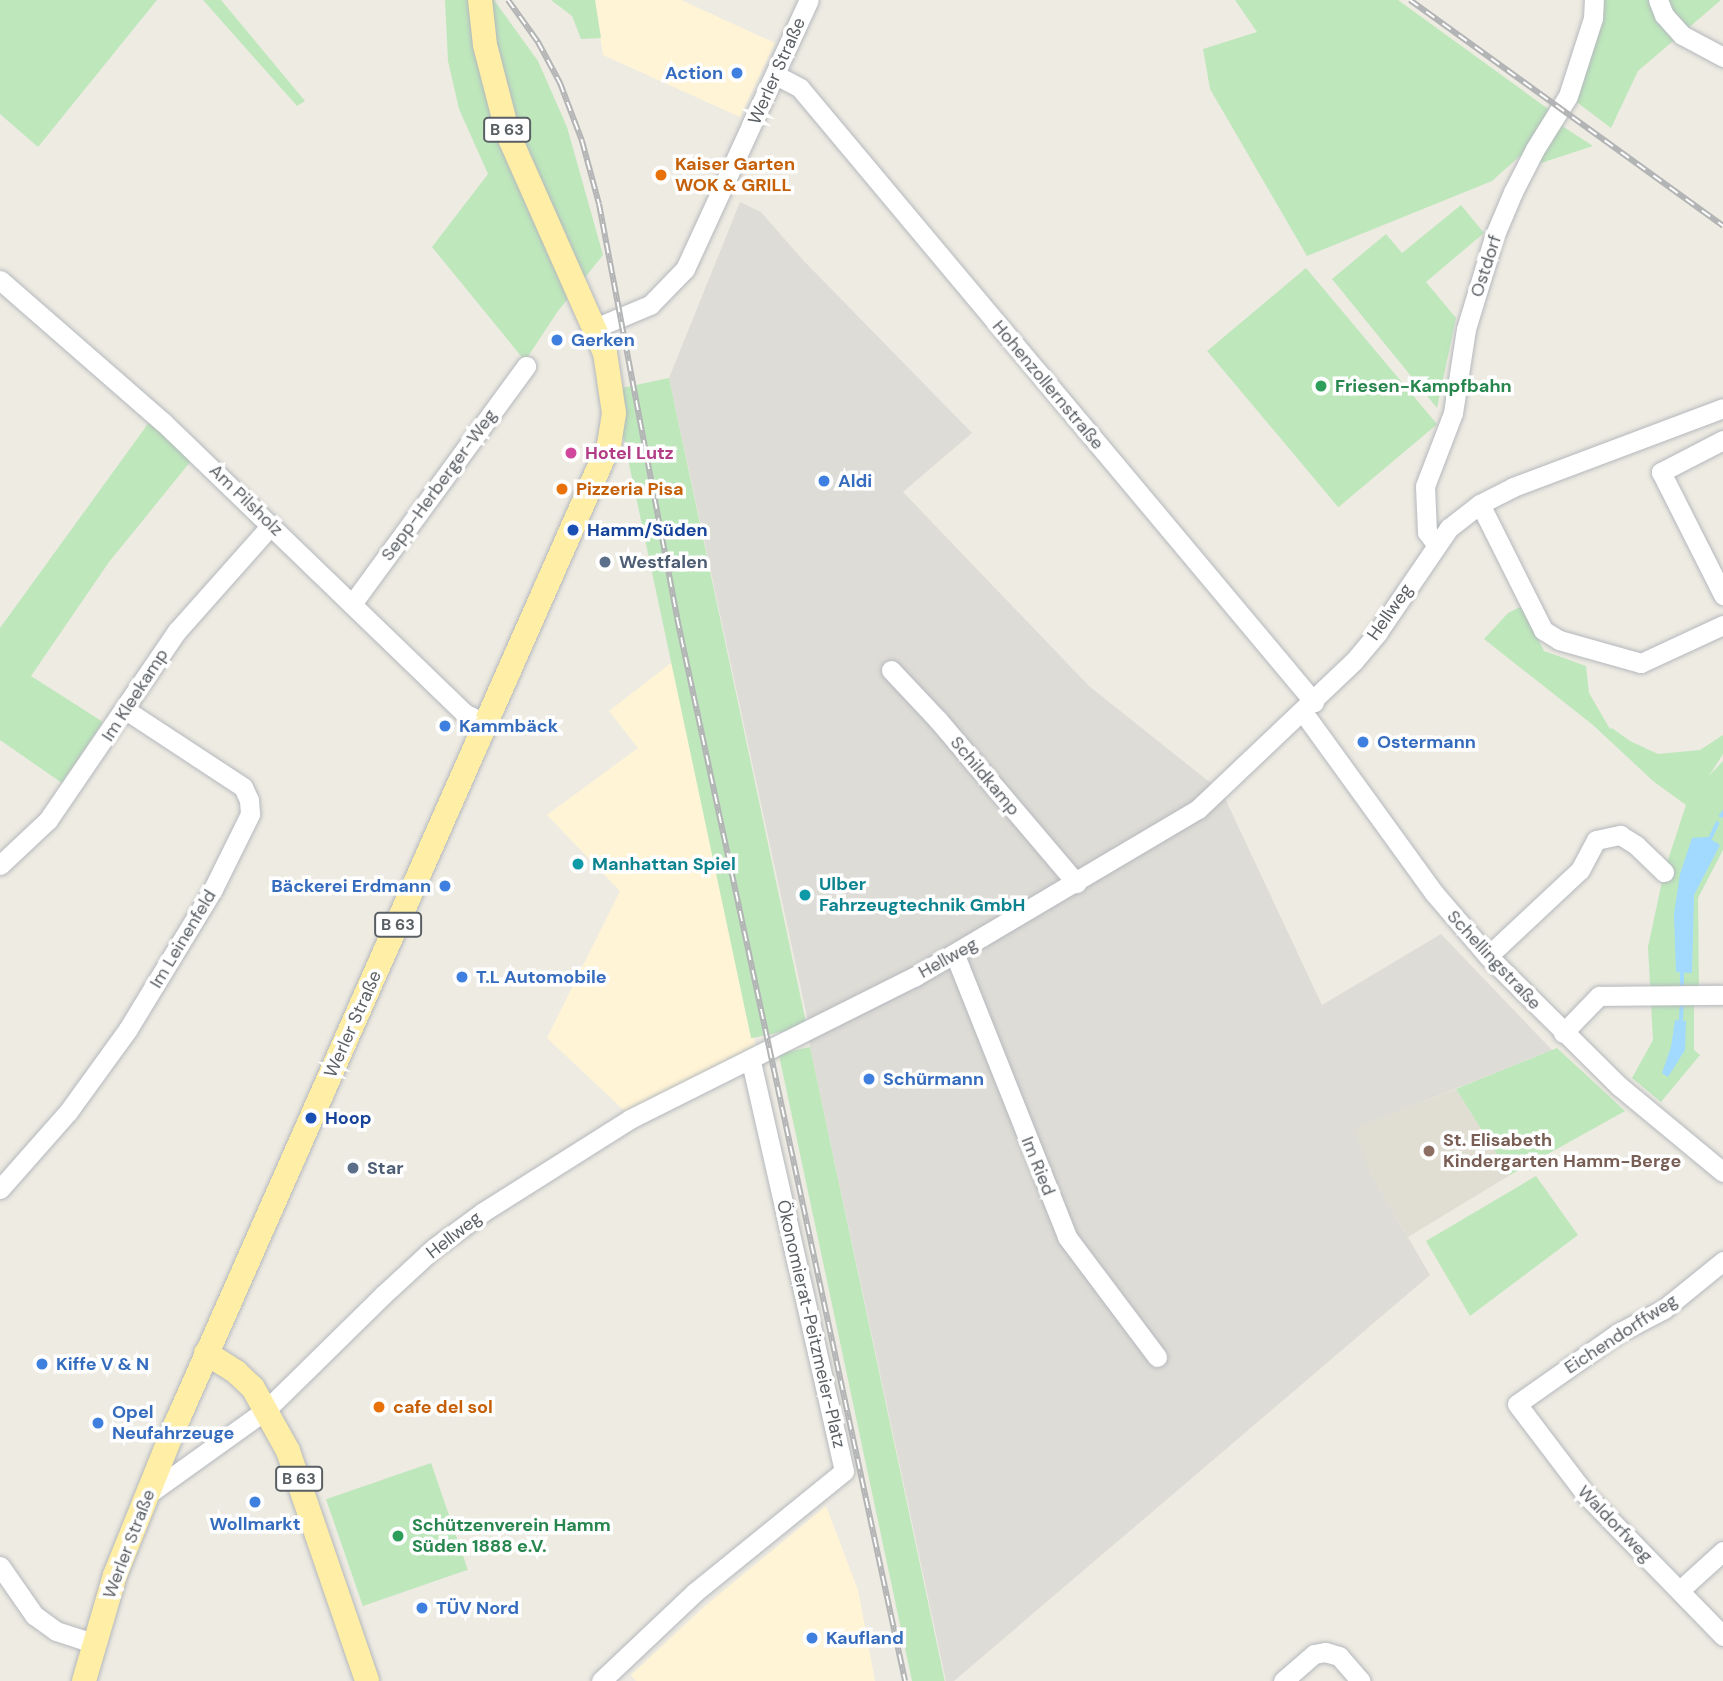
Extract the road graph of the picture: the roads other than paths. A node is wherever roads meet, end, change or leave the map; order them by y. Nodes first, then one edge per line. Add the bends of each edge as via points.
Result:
1 (480, 0) edge
2 (809, 0) edge
3 (1594, 0) edge
4 (1658, 0) edge
5 (1723, 57) edge
6 (776, 75) junction
7 (0, 279) edge
8 (595, 328) junction
9 (526, 366) dead end
10 (1723, 408) edge
11 (1723, 440) edge
12 (1480, 504) junction
13 (271, 525) junction
14 (1436, 544) junction
15 (1722, 592) edge
16 (352, 604) junction
17 (1723, 625) edge
18 (891, 670) dead end
19 (1308, 707) junction
20 (125, 710) junction
21 (487, 724) junction
22 (0, 865) edge
23 (1664, 872) dead end
24 (1076, 883) junction
25 (955, 955) junction
26 (1488, 956) junction
27 (1723, 995) edge
28 (1563, 1033) junction
29 (751, 1059) junction
30 (1723, 1172) edge
31 (0, 1189) edge
32 (1723, 1261) edge
33 (206, 1353) junction
34 (1157, 1357) dead end
35 (1517, 1404) joint
36 (267, 1409) junction
37 (147, 1495) junction
38 (1723, 1551) edge
39 (0, 1566) edge
40 (1680, 1590) junction
41 (1723, 1636) edge
42 (94, 1643) junction
43 (85, 1681) edge
44 (367, 1681) edge
45 (601, 1681) edge
46 (1283, 1681) edge
47 (1361, 1681) edge

1 - 8 main road, Werler Straße / B 63 via 485,45 508,134
2 - 6 street, Werler Straße
3 - 14 street, Ostdorf via 1593,18 1568,96 1513,192 1466,329 1453,413 1425,486 1427,532
4 - 5 street via 1664,15 1682,35
6 - 8 street, Werler Straße via 685,269 650,304
6 - 19 street, Hohenzollernstraße via 800,88
7 - 13 street, Am Pilsholz via 163,422
8 - 21 main road, Werler Straße / B 63 via 610,374 614,413 609,445
9 - 16 street, Sepp-Herberger-Weg
10 - 12 street, Hellweg via 1513,487
11 - 15 street via 1661,472
12 - 14 street, Hellweg
12 - 17 street via 1543,630 1559,640 1641,663
13 - 16 street, Am Pilsholz
13 - 20 street, Im Kleekamp via 177,631
14 - 19 street, Hellweg via 1378,632
16 - 21 street, Am Pilsholz via 464,713
18 - 24 street, Schildkamp
19 - 24 street, Hellweg via 1198,809
19 - 26 street, Schellingstraße via 1434,892
20 - 22 street, Im Kleekamp via 48,820
20 - 31 street, Im Leinenfeld via 243,787 250,814 207,899 128,1029 68,1112
21 - 33 main road, Werler Straße / B 63
23 - 26 street via 1620,835 1596,840 1580,870
24 - 25 street, Hellweg
25 - 29 street, Hellweg
25 - 34 street, Im Ried via 1066,1237
26 - 28 street, Schellingstraße
27 - 28 street via 1599,996
28 - 30 street, Schellingstraße via 1642,1107
29 - 36 street, Hellweg via 630,1119 483,1212 434,1248
29 - 45 street, Ökonomierat-Peitzmeier-Platz via 844,1471 694,1593
32 - 35 street, Eichendorffweg via 1664,1309 1618,1333
33 - 36 main road, B 63 via 236,1372
33 - 37 main road, Werler Straße
35 - 40 street, Waldorfweg via 1586,1495
36 - 37 street, Hellweg
36 - 44 main road, B 63 via 288,1451
37 - 42 main road, Werler Straße
38 - 40 street
39 - 42 street via 34,1615 57,1632
40 - 41 street, Waldorfweg
42 - 43 main road, Werler Straße
46 - 47 street via 1314,1654 1334,1654

